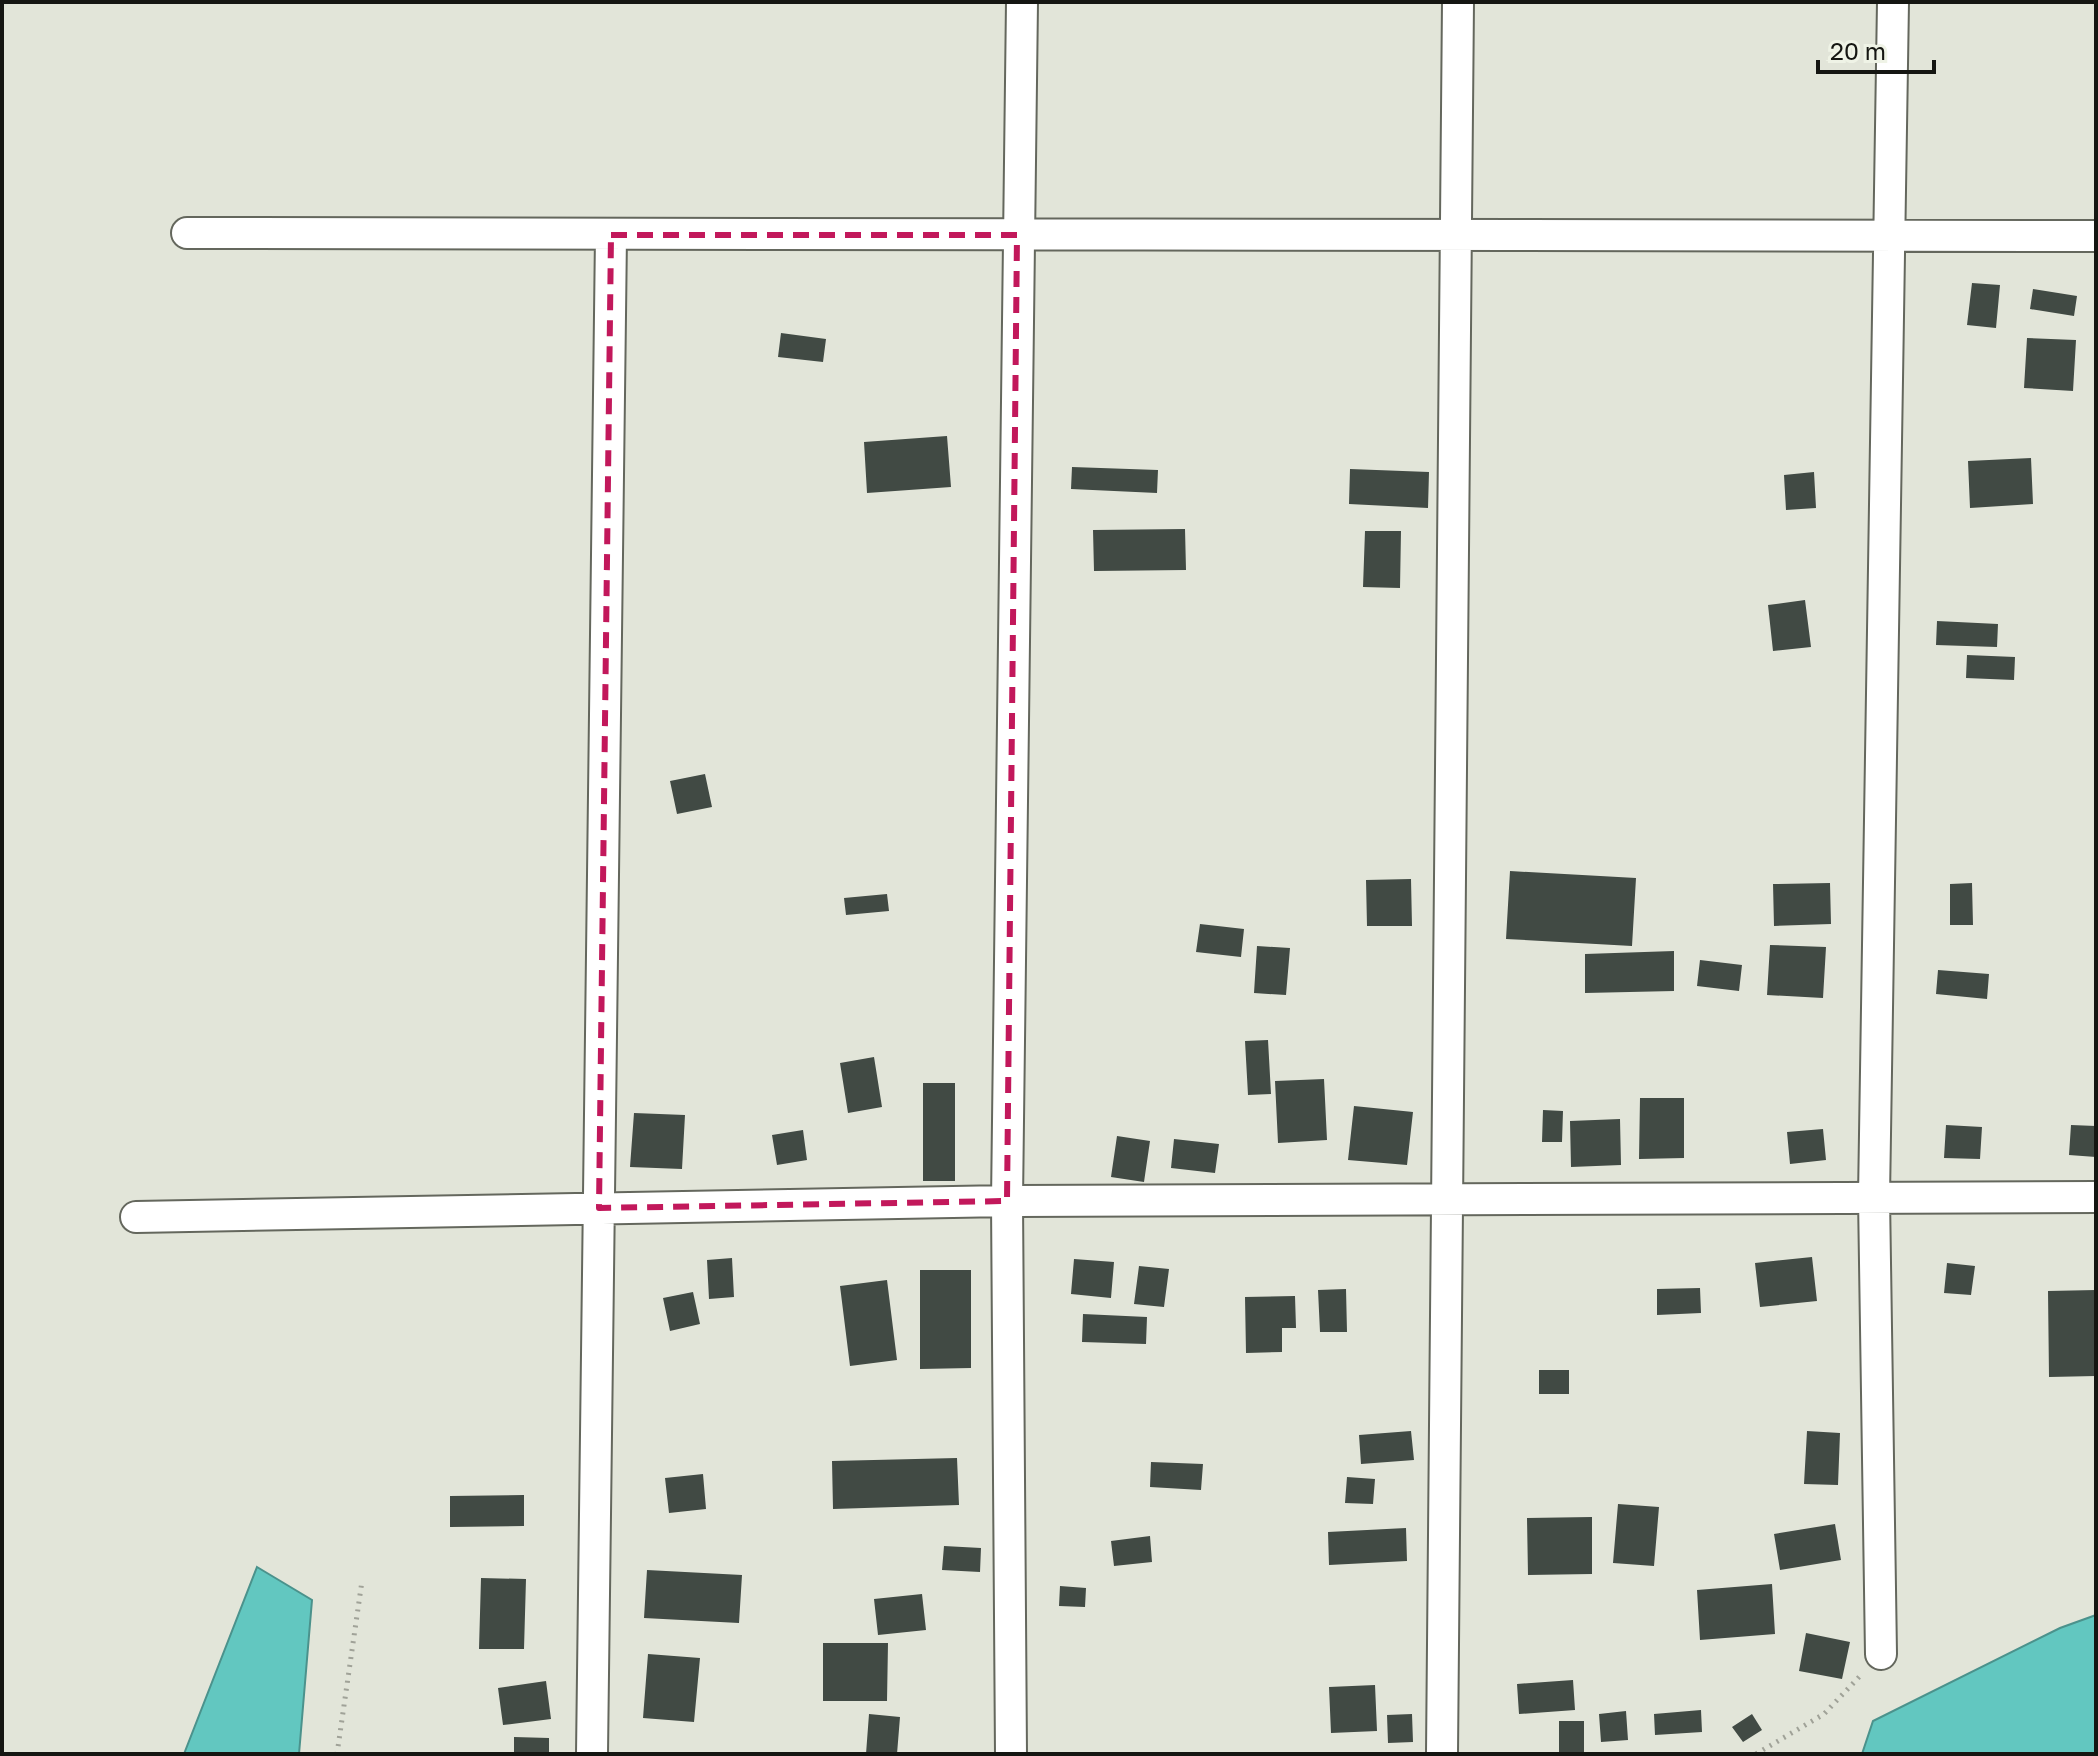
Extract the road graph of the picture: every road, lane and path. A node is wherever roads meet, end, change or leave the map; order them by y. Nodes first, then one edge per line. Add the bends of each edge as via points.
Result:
1 (1022, 2) edge
2 (1458, 2) edge
3 (1893, 2) edge
4 (187, 233) dead end
5 (611, 235) junction
6 (1017, 235) junction
7 (1892, 235) junction
8 (1456, 236) junction
9 (2096, 236) edge
10 (1874, 1197) junction
11 (2096, 1197) edge
12 (1447, 1199) junction
13 (1007, 1201) junction
14 (599, 1208) junction
15 (136, 1217) dead end
16 (362, 1581) dead end
17 (1881, 1654) joint
18 (337, 1754) edge
19 (592, 1754) edge
20 (1011, 1754) edge
21 (1442, 1754) edge
22 (1756, 1754) edge

1 - 6 street
2 - 8 street
3 - 7 street
4 - 5 street
5 - 6 street
5 - 14 street
6 - 8 street
6 - 13 street
7 - 8 street
7 - 9 street
7 - 10 street
8 - 12 street
10 - 11 street
10 - 12 street
10 - 17 street
12 - 13 street
12 - 21 street
13 - 14 street
13 - 20 street
14 - 15 street
14 - 19 street
16 - 18 path
17 - 22 path via 1824,1714

